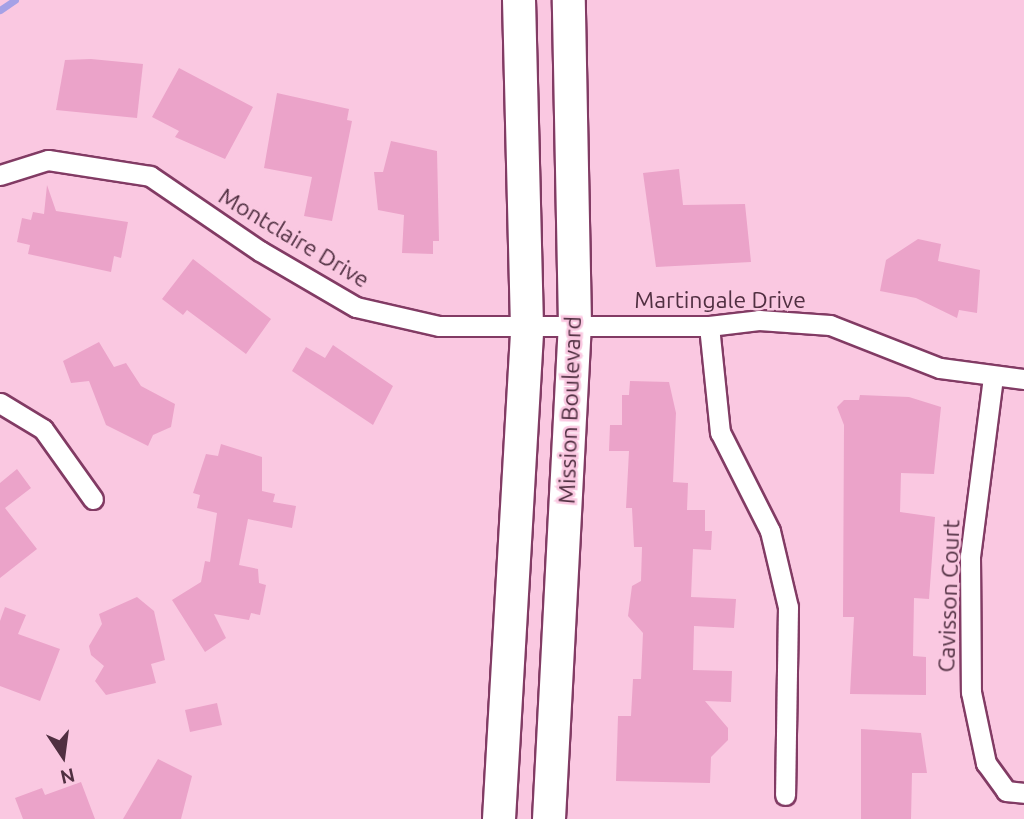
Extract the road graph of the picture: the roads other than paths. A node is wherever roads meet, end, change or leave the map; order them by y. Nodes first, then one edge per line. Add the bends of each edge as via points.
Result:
1 (519, 0) edge
2 (569, 0) edge
3 (0, 175) edge
4 (575, 326) junction
5 (709, 326) junction
6 (527, 327) junction
7 (993, 377) junction
8 (1024, 379) edge
9 (0, 403) edge
10 (93, 499) dead end
11 (1024, 793) edge
12 (785, 795) dead end
13 (499, 819) edge
14 (549, 819) edge

1 - 6 main road, Mission Boulevard
2 - 4 main road, Mission Boulevard
3 - 6 street, Montclaire Drive via 48,160 150,176 260,251 356,307 439,327
4 - 5 street, Martingale Drive
4 - 6 street, Montclaire Drive
4 - 14 main road, Mission Boulevard
5 - 7 street, Martingale Drive via 759,320 830,325 940,368
5 - 12 street via 720,432 770,531 788,607
6 - 13 main road, Mission Boulevard
7 - 8 street, Martingale Drive
7 - 11 street, Cavisson Court via 970,556 971,692 986,763 1006,791
9 - 10 street via 43,429

